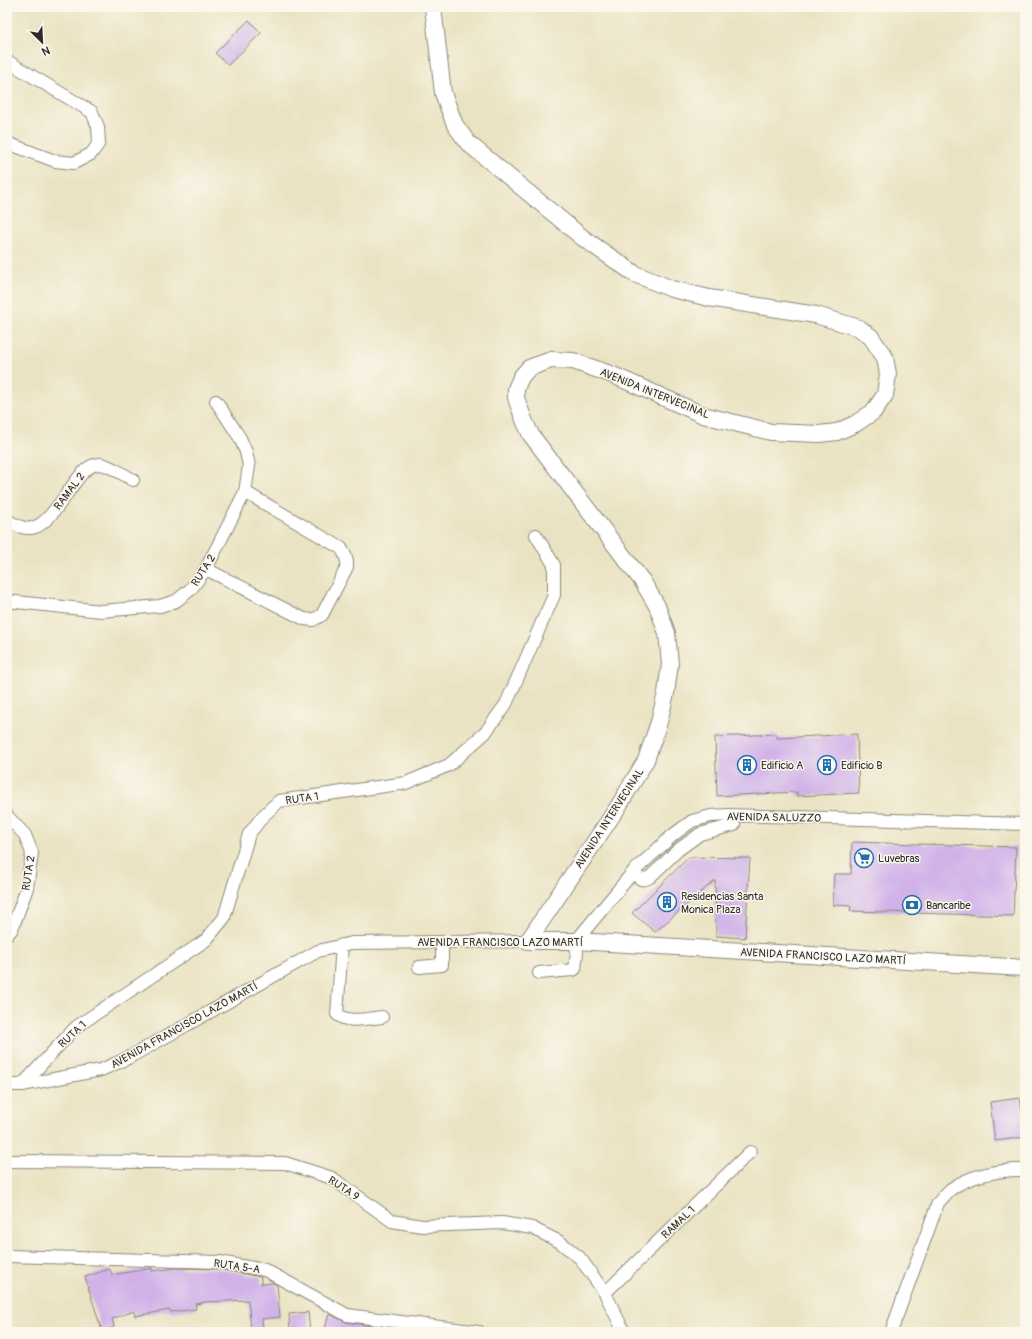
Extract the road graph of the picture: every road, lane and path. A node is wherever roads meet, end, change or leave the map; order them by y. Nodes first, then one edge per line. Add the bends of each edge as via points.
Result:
1 (433, 7) edge
2 (7, 61) edge
3 (7, 143) edge
4 (216, 401) dead end
5 (133, 480) dead end
6 (245, 492) junction
7 (7, 520) edge
8 (536, 535) dead end
9 (206, 569) junction
10 (7, 601) edge
11 (7, 816) edge
12 (1025, 824) edge
13 (734, 825) dead end
14 (633, 872) junction
15 (7, 936) edge
16 (528, 941) junction
17 (576, 941) junction
18 (442, 942) junction
19 (342, 945) junction
20 (419, 968) dead end
21 (1025, 968) edge
22 (539, 973) dead end
23 (382, 1017) dead end
24 (7, 1085) edge
25 (22, 1085) junction
26 (750, 1152) dead end
27 (7, 1161) edge
28 (1025, 1170) edge
29 (7, 1256) edge
30 (605, 1293) junction
31 (478, 1332) edge
32 (624, 1332) edge
33 (891, 1332) edge

1 - 16 main road, AVENIDA INTERVECINAL via 443,93 455,125 468,143 583,238 635,274 672,289 709,298 816,315 860,328 871,337 884,358 888,374 885,395 873,412 837,432 819,434 771,432 703,415 613,375 573,361 551,360 529,368 521,377 516,389 516,398 531,435 643,582 657,606 667,633 670,664 659,722 646,760 618,807
2 - 3 street via 92,112 98,127 99,143 91,154 74,163 56,161
4 - 6 street, RUTA 2 via 246,452 249,466
5 - 7 street, RAMAL 2 via 105,465 93,465 83,472 48,520 39,526 20,527
6 - 9 street, RUTA 2
6 - 9 street via 341,548 347,567 322,615 314,620 304,619
8 - 25 street, RUTA 1 via 554,565 554,595 506,704 485,733 449,765 406,783 279,801 263,816 250,834 224,918 206,940 76,1027
9 - 10 street, RUTA 2 via 190,590 176,601 160,606 101,611
11 - 15 street, RUTA 2 via 25,835 32,853 27,888
12 - 14 street, AVENIDA SALUZZO via 711,816 692,822 673,835
13 - 14 street via 700,834 645,880 640,880
14 - 17 street, AVENIDA SALUZZO
16 - 17 main road, AVENIDA FRANCISCO LAZO MARTÍ
16 - 18 street, AVENIDA FRANCISCO LAZO MARTÍ
17 - 21 main road, AVENIDA FRANCISCO LAZO MARTÍ
17 - 22 street via 575,969
18 - 19 street, AVENIDA FRANCISCO LAZO MARTÍ
18 - 20 street via 442,965
19 - 23 street via 338,1014 347,1020
19 - 25 street, AVENIDA FRANCISCO LAZO MARTÍ via 318,951 128,1058 101,1070
24 - 25 street, AVENIDA FRANCISCO LAZO MARTÍ
26 - 30 street, RAMAL 1
27 - 30 street, RUTA 9 via 285,1163 332,1178 392,1221 422,1226 502,1223 532,1228 560,1242 580,1258
28 - 33 street via 1009,1170 967,1181 951,1189 938,1203
29 - 31 street, RUTA 5-A via 219,1262 265,1270 347,1315
30 - 32 street, RUTA 9

